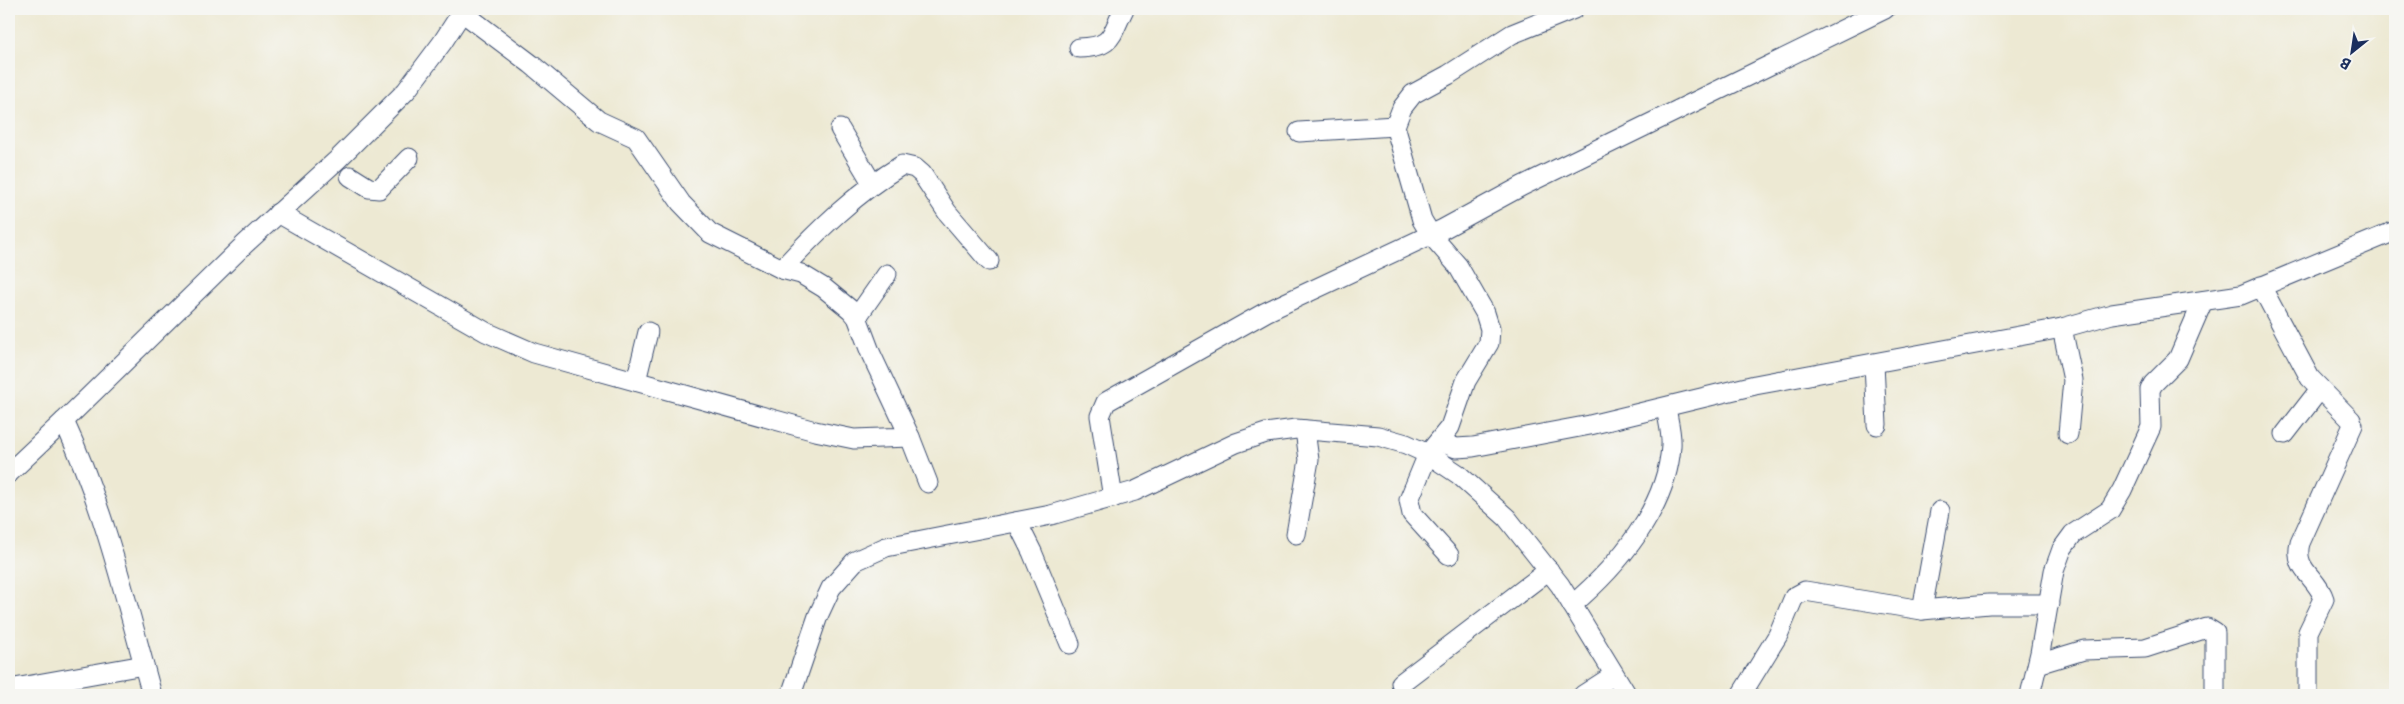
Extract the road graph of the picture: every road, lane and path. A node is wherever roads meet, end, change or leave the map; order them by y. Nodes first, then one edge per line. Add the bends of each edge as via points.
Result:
1 (1124, 9) edge
2 (1574, 9) edge
3 (1885, 9) edge
4 (463, 11) edge
5 (1079, 48) dead end
6 (1395, 126) junction
7 (840, 129) dead end
8 (1299, 132) dead end
9 (409, 158) dead end
10 (342, 170) junction
11 (872, 183) junction
12 (278, 213) junction
13 (2395, 231) edge
14 (1431, 234) junction
15 (989, 261) dead end
16 (782, 268) junction
17 (887, 274) dead end
18 (2261, 286) junction
19 (2203, 301) junction
20 (857, 317) junction
21 (2062, 328) junction
22 (648, 332) dead end
23 (1874, 364) junction
24 (636, 381) junction
25 (2320, 389) junction
26 (1666, 408) junction
27 (64, 421) junction
28 (1878, 425) dead end
29 (1305, 430) junction
30 (2068, 434) dead end
31 (2285, 434) dead end
32 (910, 437) junction
33 (1434, 447) junction
34 (9, 473) edge
35 (928, 483) dead end
36 (1113, 498) junction
37 (1940, 511) dead end
38 (1016, 522) junction
39 (1296, 534) dead end
40 (1449, 555) dead end
41 (1549, 570) junction
42 (2049, 604) junction
43 (1572, 605) junction
44 (1922, 610) junction
45 (1070, 644) dead end
46 (2038, 664) junction
47 (144, 665) junction
48 (1614, 675) junction
49 (1402, 683) dead end
50 (9, 689) edge
51 (1747, 693) edge
52 (152, 695) edge
53 (791, 695) edge
54 (1583, 695) edge
55 (1627, 695) edge
56 (2030, 695) edge
57 (2215, 695) edge
58 (2308, 695) edge

1 - 5 street via 1105,44 1098,48
2 - 6 street via 1512,34 1413,94 1402,108
3 - 14 street via 1522,186
4 - 10 street via 406,92
4 - 16 street via 594,117 636,138 681,203 710,233
6 - 8 street
6 - 14 street via 1422,220
7 - 11 street
9 - 10 street via 379,189 369,188
10 - 12 street
11 - 15 street via 902,165 915,168
11 - 16 street via 817,231
12 - 24 street via 486,332 534,353
12 - 27 street
13 - 18 street
14 - 33 street via 1458,266 1485,313 1490,329 1489,343 1466,381 1450,427
14 - 36 street via 1266,312 1106,402 1100,416
16 - 20 street via 801,274 824,288
17 - 20 street
18 - 19 street via 2241,295
18 - 25 street via 2310,378
19 - 21 street via 2112,314
19 - 42 street via 2178,359 2150,390 2151,427 2122,490 2105,514 2066,542 2054,571
20 - 32 street
21 - 23 street
21 - 30 street via 2074,380
22 - 24 street
23 - 26 street via 1755,385
23 - 28 street
24 - 32 street via 854,439
25 - 31 street
25 - 58 street via 2351,420 2353,426 2298,553 2302,566 2324,599 2308,632
26 - 33 street via 1473,447
26 - 43 street via 1672,444 1669,467 1657,504 1618,560
27 - 34 street
27 - 47 street via 100,515
29 - 33 street via 1378,436
29 - 36 street via 1266,434 1236,442 1135,491
29 - 39 street via 1309,460
32 - 35 street
33 - 40 street via 1409,500 1409,507
33 - 41 street via 1458,474 1507,518
36 - 38 street
37 - 44 street
38 - 45 street
38 - 53 street via 886,547 854,561 831,588
41 - 43 street
41 - 49 street
42 - 44 street via 1990,604
42 - 46 street
43 - 48 street
44 - 51 street via 1800,592 1794,597
46 - 56 street
46 - 57 street via 2084,650 2152,647 2207,628 2215,633
47 - 50 street
47 - 52 street
48 - 54 street
48 - 55 street

